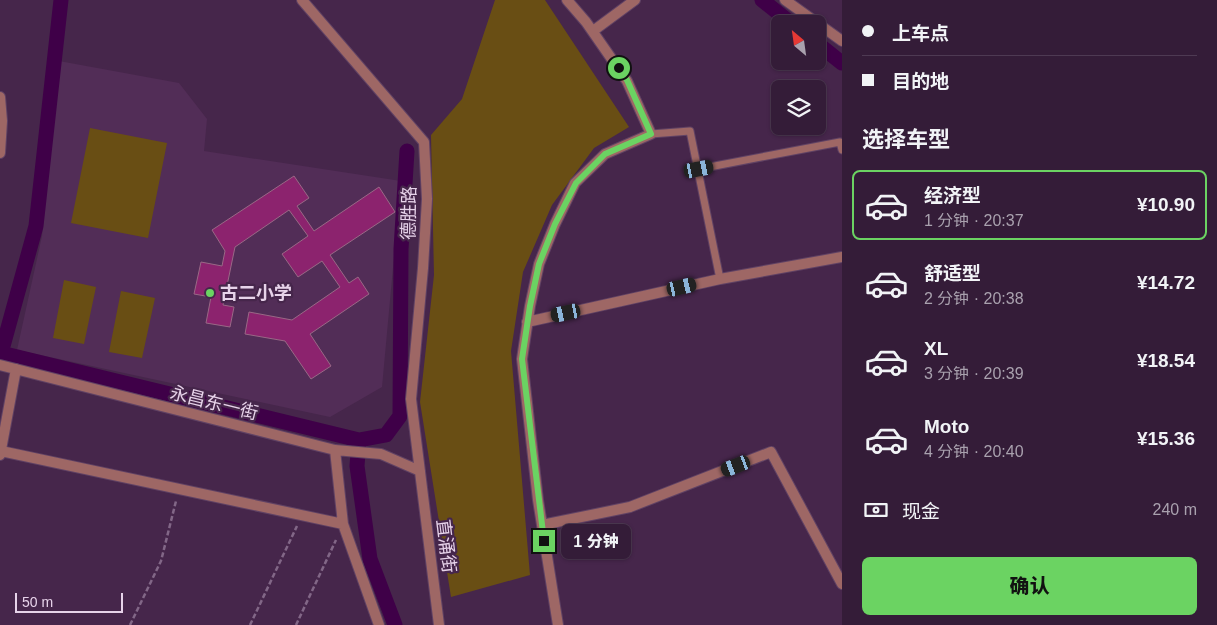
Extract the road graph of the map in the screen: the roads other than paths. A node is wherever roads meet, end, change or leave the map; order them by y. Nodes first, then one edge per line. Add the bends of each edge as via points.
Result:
1 (302, 0) edge
2 (567, 0) edge
3 (635, 0) edge
4 (785, 0) edge
5 (593, 31) junction
6 (842, 42) edge
7 (0, 97) edge
8 (651, 134) junction
9 (842, 150) edge
10 (0, 153) edge
11 (699, 169) junction
12 (842, 257) edge
13 (720, 279) junction
14 (528, 322) junction
15 (0, 366) edge
16 (16, 370) junction
17 (335, 450) junction
18 (0, 453) edge
19 (420, 471) junction
20 (343, 524) junction
21 (542, 525) junction
22 (842, 584) edge
23 (379, 625) edge
24 (440, 625) edge
25 (558, 625) edge

1 - 19 street, 德胜路 via 424,142 423,268 411,399
2 - 5 street
3 - 5 street
4 - 6 street
5 - 8 street via 627,80
7 - 10 street
8 - 11 lane via 690,131
8 - 14 street via 605,154 576,183 539,264
9 - 11 lane via 840,142
11 - 13 lane
12 - 13 street
13 - 14 street
14 - 21 street via 522,359
15 - 16 street, 永昌东一街
16 - 17 street, 永昌东一街
16 - 18 street
17 - 19 street, 永昌东一街 via 381,454
17 - 20 street
18 - 20 street
19 - 24 street, 直涌街
20 - 23 street
21 - 22 street via 630,507 771,452
21 - 25 street

